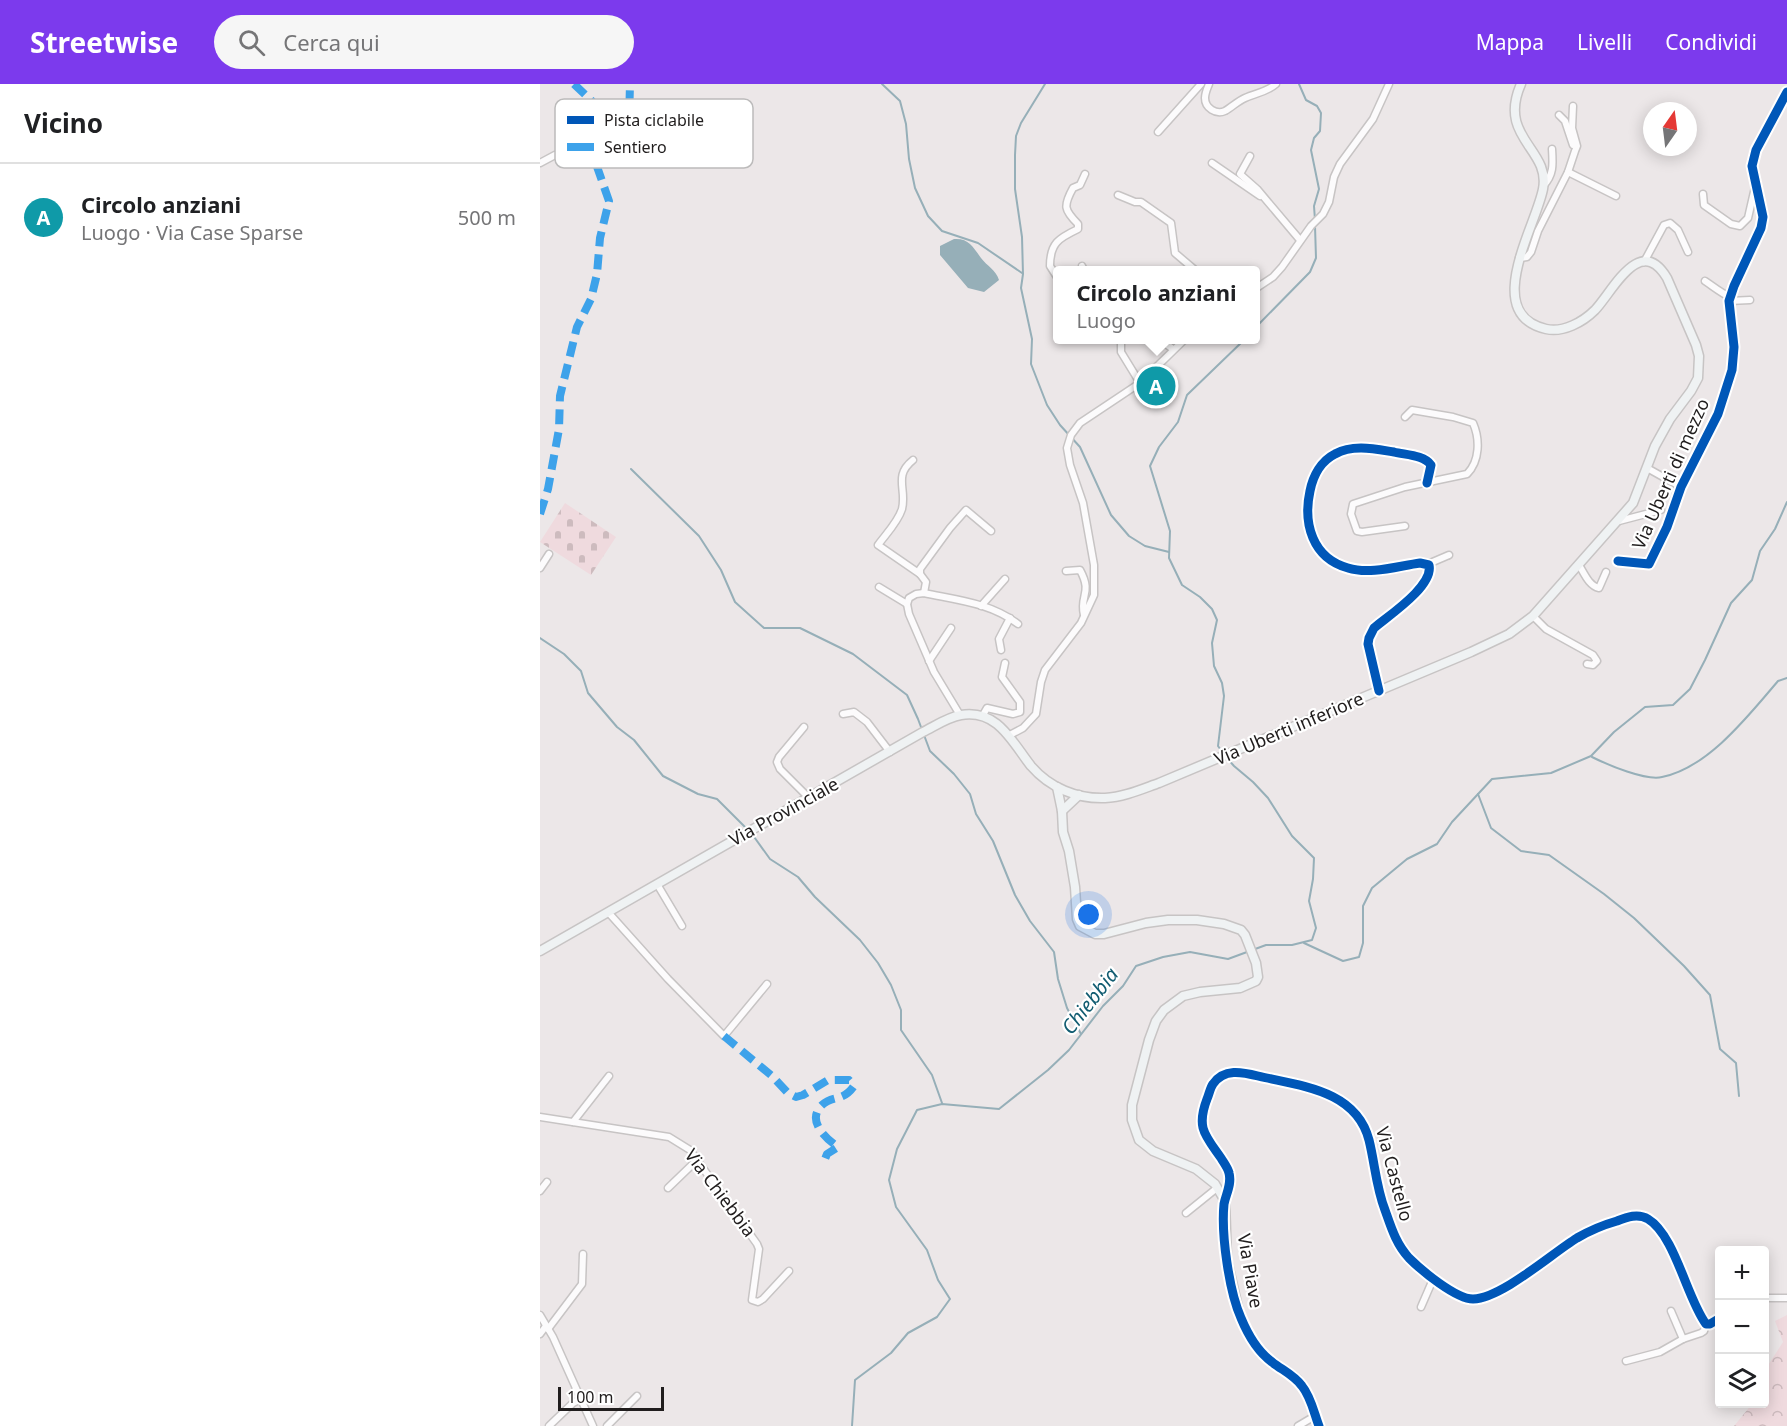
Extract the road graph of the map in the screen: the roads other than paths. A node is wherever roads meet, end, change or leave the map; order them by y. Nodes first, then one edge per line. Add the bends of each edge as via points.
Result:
1 (1201, 84) edge
2 (1209, 84) edge
3 (1276, 84) edge
4 (1389, 84) edge
5 (1521, 84) edge
6 (1787, 92) edge
7 (1573, 106) dead end
8 (1559, 115) dead end
9 (1158, 132) dead end
10 (1552, 149) dead end
11 (1575, 151) junction
12 (555, 156) edge
13 (1250, 156) dead end
14 (540, 163) edge
15 (1212, 164) dead end
16 (1568, 172) junction
17 (1085, 174) dead end
18 (1757, 182) junction
19 (1544, 186) junction
20 (1703, 194) dead end
21 (1118, 195) dead end
22 (1616, 196) dead end
23 (1265, 200) junction
24 (1300, 240) junction
25 (1688, 252) dead end
26 (1519, 258) junction
27 (1644, 262) junction
28 (1190, 266) edge
29 (1053, 271) edge
30 (1705, 281) dead end
31 (1260, 285) edge
32 (1730, 299) junction
33 (1750, 300) dead end
34 (1121, 344) edge
35 (1166, 344) edge
36 (1178, 344) edge
37 (1173, 349) junction
38 (1140, 383) junction
39 (1405, 417) dead end
40 (913, 460) dead end
41 (1647, 468) junction
42 (1427, 483) junction
43 (1681, 486) junction
44 (1660, 510) dead end
45 (1619, 521) junction
46 (1405, 526) dead end
47 (991, 531) dead end
48 (549, 554) dead end
49 (1449, 555) dead end
50 (1618, 561) dead end
51 (1428, 564) junction
52 (1579, 565) junction
53 (540, 568) edge
54 (1066, 571) dead end
55 (1606, 572) dead end
56 (920, 574) junction
57 (1005, 579) dead end
58 (879, 587) dead end
59 (924, 593) junction
60 (907, 604) junction
61 (981, 606) junction
62 (1085, 615) junction
63 (1533, 616) junction
64 (1010, 618) junction
65 (1018, 624) dead end
66 (951, 628) dead end
67 (1001, 650) dead end
68 (929, 661) junction
69 (1005, 663) dead end
70 (1587, 664) dead end
71 (1379, 691) junction
72 (843, 714) dead end
73 (960, 715) junction
74 (983, 716) junction
75 (804, 727) dead end
76 (1008, 736) junction
77 (890, 752) junction
78 (1057, 787) junction
79 (1079, 795) junction
80 (809, 798) junction
81 (1062, 811) junction
82 (657, 884) junction
83 (608, 912) junction
84 (682, 926) dead end
85 (540, 951) edge
86 (767, 984) dead end
87 (609, 1076) dead end
88 (540, 1118) edge
89 (573, 1122) junction
90 (697, 1160) junction
91 (547, 1182) dead end
92 (668, 1188) dead end
93 (1217, 1188) junction
94 (540, 1191) edge
95 (1225, 1201) junction
96 (1186, 1213) dead end
97 (583, 1254) dead end
98 (789, 1271) dead end
99 (1434, 1277) junction
100 (1769, 1298) edge
101 (1787, 1298) edge
102 (1420, 1307) dead end
103 (1671, 1311) dead end
104 (540, 1315) edge
105 (1715, 1321) edge
106 (1706, 1324) junction
107 (547, 1328) junction
108 (540, 1334) edge
109 (1683, 1339) junction
110 (1626, 1361) dead end
111 (637, 1396) dead end
112 (581, 1399) junction
113 (1315, 1416) junction
114 (549, 1426) edge
115 (593, 1426) edge
116 (607, 1426) edge
117 (1298, 1426) edge
118 (1319, 1426) edge

1 - 9 street
2 - 3 street via 1205,103 1220,112
4 - 24 street via 1373,119 1340,164 1329,202
5 - 19 main road via 1514,115 1541,167
6 - 18 street, Via Uberti di mezzo via 1756,150 1752,166
7 - 11 street
8 - 11 street via 1565,121
10 - 19 street via 1553,169
11 - 16 street
12 - 14 street
13 - 23 street via 1240,174
15 - 23 street
16 - 22 street
16 - 26 street via 1531,252
17 - 29 street via 1080,184 1072,188 1066,206 1078,228 1056,241 1051,253
18 - 20 street via 1748,218 1740,226 1704,205
18 - 32 street, Via Uberti di mezzo via 1761,228
19 - 26 main road
21 - 28 street via 1141,202 1171,223 1175,253
23 - 24 street
24 - 31 street via 1278,272
25 - 27 street via 1678,230 1670,223 1664,225
26 - 27 main road via 1514,290 1520,312 1531,323 1556,330 1582,321 1627,270
27 - 41 main road, Via Uberti inferiore via 1658,266 1667,278 1696,345 1699,368 1698,378 1670,419
30 - 32 street
32 - 33 street
32 - 43 street, Via Uberti di mezzo via 1732,370 1718,414
34 - 38 street via 1121,352
35 - 37 street
36 - 37 street
37 - 38 street
38 - 62 street via 1080,423 1068,442 1094,565 1094,595
39 - 42 street via 1412,410 1453,417 1473,423 1477,432 1473,468 1467,474
40 - 56 street via 905,468 901,482 901,510 878,545
41 - 43 street, Via Uberti di mezzo
41 - 45 main road, Via Uberti inferiore via 1633,503
42 - 46 street via 1353,504 1351,514 1357,531
42 - 51 street via 1431,465 1426,459 1355,448 1335,454 1321,465 1313,478 1307,514 1317,548 1346,568 1362,571
43 - 50 street, Via Uberti di mezzo via 1649,564
44 - 45 street
45 - 52 main road, Via Uberti inferiore
47 - 56 street via 966,510 936,546
48 - 53 street
49 - 51 street
51 - 71 street via 1430,573 1423,585 1374,628 1369,638
52 - 55 street via 1595,588 1599,588
52 - 63 main road, Via Uberti inferiore
54 - 62 street via 1080,570 1086,580 1082,607
56 - 59 street via 926,582
57 - 61 street
58 - 60 street
59 - 60 street via 909,598
59 - 61 street
60 - 68 street
61 - 64 street
62 - 76 street via 1045,670 1036,714
63 - 70 street via 1546,629 1593,655 1597,661
63 - 71 main road, Via Uberti inferiore via 1493,642
64 - 65 street
64 - 67 street via 999,639
66 - 68 street
68 - 73 street
69 - 74 street via 1002,677 1020,702 1020,712 987,708
71 - 79 main road, Via Uberti inferiore via 1159,783 1107,798
72 - 77 street via 854,712 867,722
73 - 74 main road
73 - 77 main road, Via Provinciale
74 - 76 main road, Via Uberti inferiore via 997,723
75 - 80 street via 777,762
76 - 78 main road, Via Uberti inferiore via 1032,767
77 - 80 main road, Via Provinciale
78 - 79 main road, Via Uberti inferiore
78 - 81 main road
79 - 81 main road
80 - 82 main road, Via Provinciale
81 - 93 main road via 1076,887 1077,919 1084,930 1104,934 1146,923 1197,920 1240,930 1249,943 1255,959 1256,981 1240,988 1183,996 1156,1021 1132,1105 1139,1140 1153,1151 1196,1169
82 - 83 main road, Via Provinciale
82 - 84 street
83 - 85 main road, Via Provinciale
83 - 86 street via 724,1036
87 - 89 street
88 - 89 street, Via Chiebbia
89 - 90 street, Via Chiebbia via 669,1137 690,1150
90 - 92 street
90 - 98 street, Via Chiebbia via 758,1244 752,1300 763,1299
91 - 94 street
93 - 95 main road
93 - 96 street
95 - 99 street, Via Castello via 1229,1171 1201,1127 1213,1084 1224,1074 1239,1071 1333,1096 1362,1121 1379,1196 1396,1240 1409,1258
95 - 113 main road, Via Piave via 1227,1260 1240,1316 1261,1353 1305,1389
97 - 107 street via 582,1284
99 - 102 street
99 - 106 street, Via Castello via 1453,1292 1472,1299 1489,1296 1578,1238 1605,1224 1639,1215 1651,1220 1665,1238
100 - 101 street
103 - 109 street
104 - 107 street
105 - 106 street
106 - 109 street via 1701,1334
107 - 108 street
107 - 112 street
109 - 110 street via 1660,1352
111 - 116 street
112 - 114 street
112 - 115 street
113 - 117 street
113 - 118 main road, Via Piave

